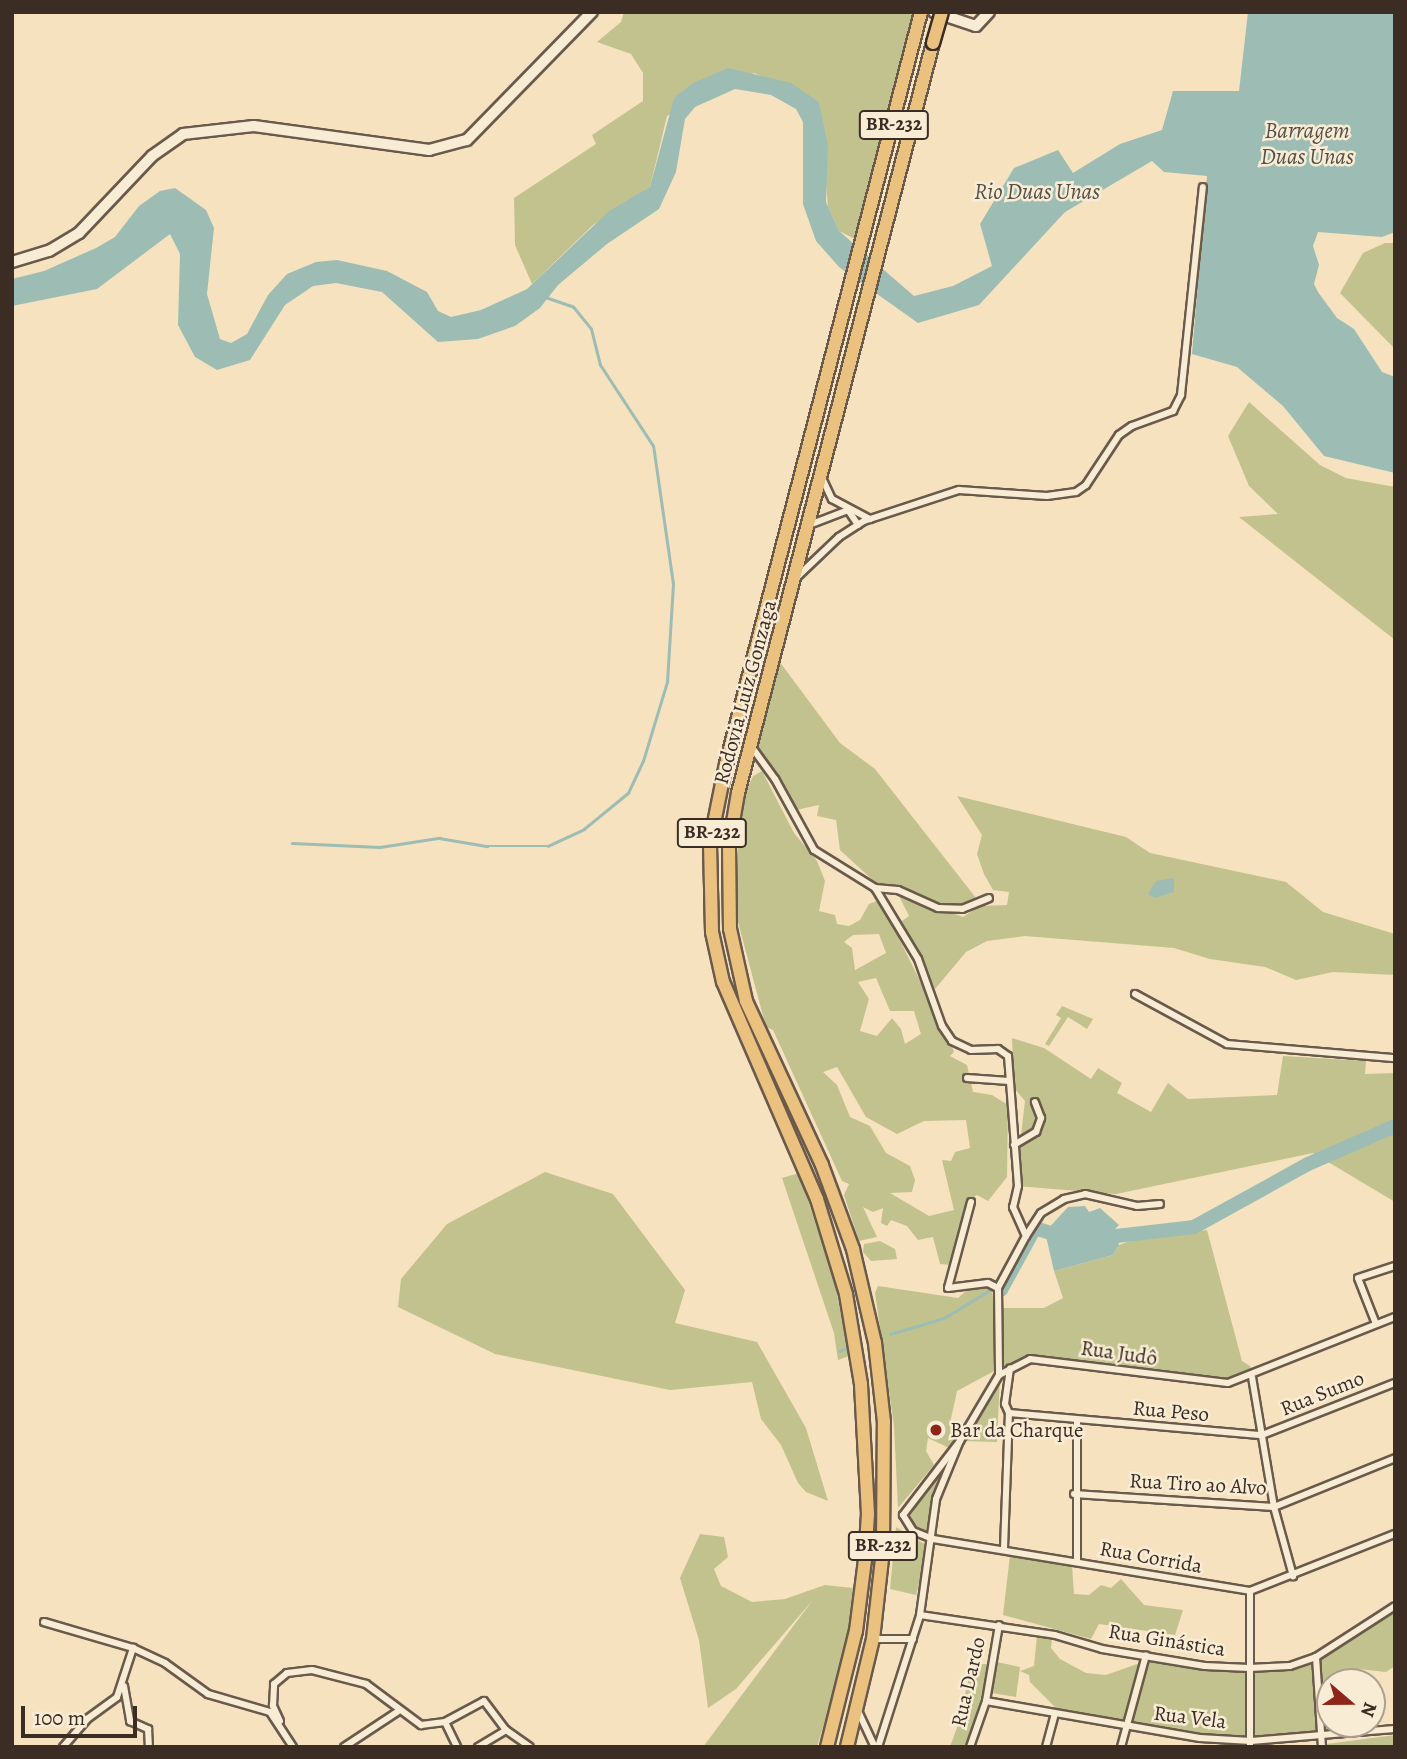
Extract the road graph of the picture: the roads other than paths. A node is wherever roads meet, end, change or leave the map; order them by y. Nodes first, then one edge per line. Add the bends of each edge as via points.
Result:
1 (592, 12) edge
2 (921, 12) edge
3 (934, 12) edge
4 (942, 12) edge
5 (989, 12) edge
6 (1203, 187) dead end
7 (12, 262) edge
8 (822, 471) junction
9 (848, 510) junction
10 (870, 519) junction
11 (858, 525) junction
12 (807, 526) junction
13 (793, 581) junction
14 (751, 746) junction
15 (875, 888) junction
16 (989, 898) dead end
17 (1135, 994) dead end
18 (1395, 1058) edge
19 (967, 1078) dead end
20 (1009, 1081) junction
21 (1035, 1102) dead end
22 (1014, 1145) junction
23 (971, 1202) dead end
24 (1160, 1204) dead end
25 (1026, 1236) junction
26 (1395, 1266) edge
27 (998, 1288) junction
28 (1395, 1317) edge
29 (1376, 1324) junction
30 (1010, 1368) junction
31 (999, 1375) junction
32 (1252, 1377) junction
33 (1395, 1383) edge
34 (1009, 1413) junction
35 (1077, 1422) junction
36 (1262, 1435) junction
37 (960, 1441) junction
38 (1395, 1458) edge
39 (1074, 1494) junction
40 (1274, 1507) junction
41 (885, 1513) junction
42 (903, 1515) junction
43 (1395, 1534) edge
44 (933, 1539) junction
45 (1004, 1548) junction
46 (1077, 1562) junction
47 (1293, 1576) junction
48 (1250, 1591) junction
49 (1395, 1606) edge
50 (920, 1615) junction
51 (44, 1622) dead end
52 (999, 1625) junction
53 (873, 1639) junction
54 (913, 1639) junction
55 (137, 1649) junction
56 (1146, 1655) junction
57 (1317, 1657) junction
58 (1249, 1668) junction
59 (1318, 1668) edge
60 (124, 1686) junction
61 (986, 1701) junction
62 (857, 1710) junction
63 (397, 1712) junction
64 (1055, 1714) junction
65 (280, 1721) junction
66 (445, 1722) junction
67 (1128, 1727) junction
68 (506, 1730) junction
69 (1316, 1737) edge
70 (1209, 1738) junction
71 (1251, 1744) edge
72 (63, 1747) edge
73 (149, 1747) edge
74 (293, 1747) edge
75 (344, 1747) edge
76 (457, 1747) edge
77 (478, 1747) edge
78 (530, 1747) edge
79 (827, 1747) edge
80 (847, 1747) edge
81 (877, 1747) edge
82 (970, 1747) edge
83 (1046, 1747) edge
84 (1121, 1747) edge
85 (1204, 1747) edge

1 - 7 main road via 467,140 429,150 254,126 183,134 152,156 79,233 48,251
2 - 79 highway, Rodovia Luiz Gonzaga / BR-232 via 726,764 710,843 712,932 723,982 817,1199 846,1294 861,1384 869,1514 865,1560 856,1631
3 - 5 main road via 976,26
4 - 8 highway, Rodovia Luiz Gonzaga / BR-232, bridge
6 - 10 street via 1181,395 1173,411 1119,435 1086,485 1076,492 1046,496 974,488
8 - 9 street via 832,499
8 - 12 highway, Rodovia Luiz Gonzaga / BR-232
9 - 10 street
9 - 11 street
9 - 12 street
10 - 11 street
11 - 13 street via 810,561
12 - 13 highway, Rodovia Luiz Gonzaga / BR-232
13 - 14 highway, Rodovia Luiz Gonzaga / BR-232
14 - 15 street via 814,850
14 - 41 highway, Rodovia Luiz Gonzaga / BR-232 via 729,845 730,929 746,1000 822,1165 863,1289 884,1423
15 - 16 street via 898,890 938,908 962,909
15 - 20 street via 918,959 947,1035 962,1048 998,1049 1008,1056
17 - 18 street via 1227,1044
19 - 20 street
20 - 22 street
21 - 22 street via 1041,1118 1036,1132
22 - 25 street via 1018,1186 1013,1207
23 - 27 street via 948,1288 988,1283
24 - 25 street via 1137,1206 1085,1194 1064,1199 1041,1213
25 - 27 street
26 - 29 street via 1358,1279
27 - 31 street
28 - 29 street, Rua Judô
29 - 32 street, Rua Judô
30 - 31 street, Rua Judô
30 - 32 street, Rua Judô via 1043,1359 1207,1382
30 - 34 street via 1005,1404
31 - 37 street, Rua Judô
32 - 36 street
33 - 36 street, Rua Sumo
34 - 35 street, Rua Peso
34 - 45 street
35 - 36 street, Rua Peso
35 - 39 street
36 - 40 street
37 - 42 street, Rua Judô
37 - 44 street via 936,1499
38 - 40 street, Rua Tiro ao Alvo
39 - 40 street, Rua Tiro ao Alvo
39 - 46 street
40 - 47 street
41 - 42 street
41 - 53 highway, Rodovia Luiz Gonzaga / BR-232
42 - 44 street, Rua Corrida via 913,1531
43 - 47 street, Rua Corrida
44 - 45 street, Rua Corrida
44 - 50 street
45 - 46 street, Rua Corrida
46 - 48 street, Rua Corrida
47 - 48 street, Rua Corrida
48 - 58 street
49 - 57 street, Rua Ginástica
50 - 52 street, Rua Ginástica
50 - 54 street
51 - 55 street
52 - 56 street, Rua Ginástica
52 - 61 street, Rua Dardo
53 - 54 street
53 - 62 highway, Rodovia Luiz Gonzaga / BR-232
54 - 81 street
55 - 60 street
55 - 65 street via 208,1694 270,1712
56 - 58 street, Rua Ginástica
56 - 67 street
57 - 58 street, Rua Ginástica via 1290,1666
57 - 59 street
58 - 71 street
60 - 72 street
60 - 73 street via 130,1721 148,1730
61 - 64 street, Rua Vela
61 - 82 street, Rua Dardo
62 - 80 highway, Rodovia Luiz Gonzaga / BR-232
62 - 81 street
63 - 65 street via 366,1684 330,1672 299,1670 280,1676 274,1685
63 - 66 street via 421,1726
63 - 75 street
64 - 67 street, Rua Vela
64 - 83 street
65 - 74 street
66 - 68 street via 484,1701
66 - 76 street
67 - 70 street, Rua Vela
67 - 84 street
68 - 77 street
68 - 78 street
69 - 71 street, Rua Vela
70 - 71 street, Rua Vela
70 - 85 street

